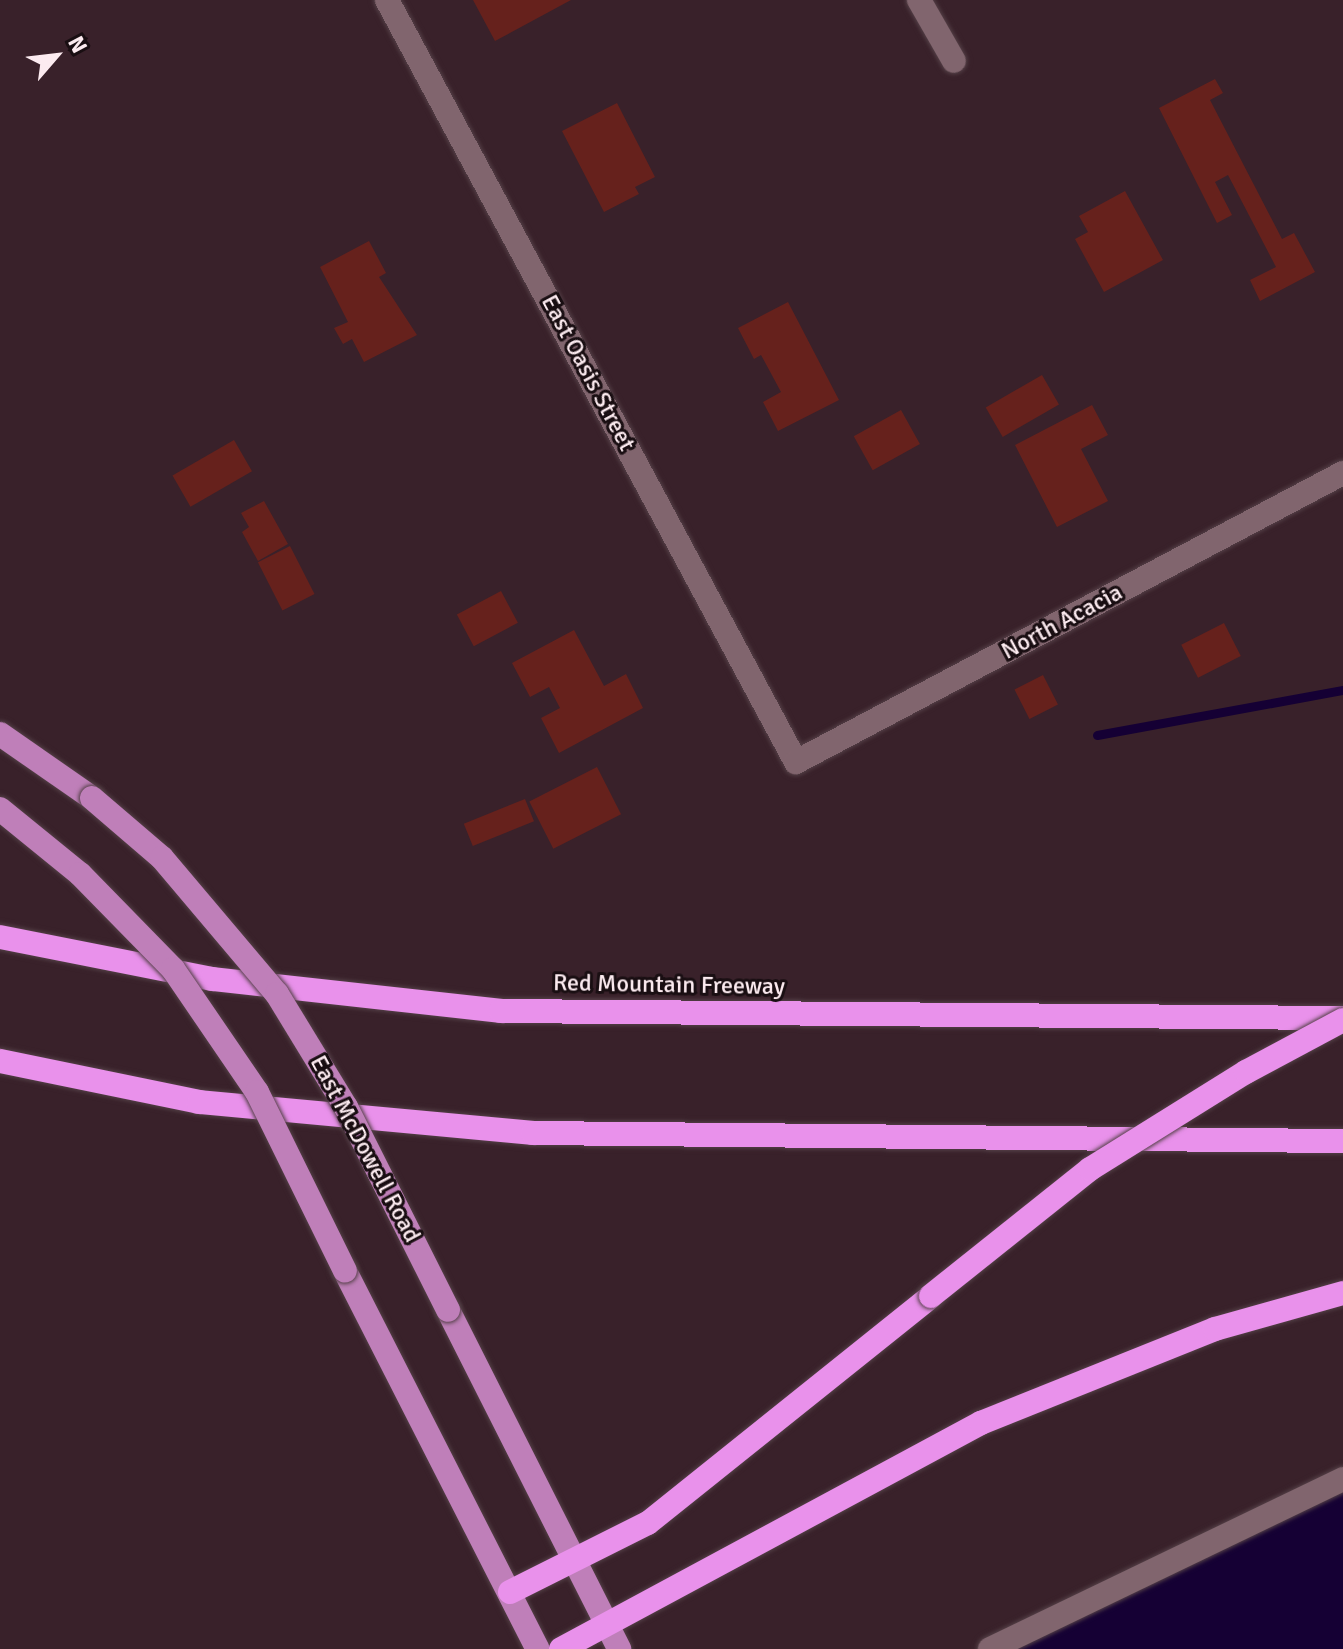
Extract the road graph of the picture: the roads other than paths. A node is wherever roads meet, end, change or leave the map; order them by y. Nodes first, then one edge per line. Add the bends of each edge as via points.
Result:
1 (387, 0) edge
2 (919, 0) edge
3 (954, 61) dead end
4 (1343, 473) edge
5 (0, 734) edge
6 (789, 747) joint
7 (0, 809) edge
8 (0, 937) edge
9 (1343, 1019) edge
10 (0, 1061) edge
11 (1343, 1141) edge
12 (1343, 1293) edge
13 (1343, 1479) edge
14 (574, 1560) junction
15 (510, 1592) junction
16 (614, 1638) edge
17 (538, 1649) edge
18 (561, 1649) edge
19 (990, 1649) edge

1 - 6 street, East Oasis Street
2 - 3 street
4 - 6 street, North Acacia via 796,762
5 - 14 main road, East McDowell Road, bridge via 92,798 162,858 277,994 346,1107
7 - 15 main road, bridge via 80,874 173,969 257,1092
8 - 9 highway, Red Mountain Freeway via 212,979 501,1011
9 - 14 highway, bridge via 1090,1169 648,1523
10 - 11 highway via 199,1102 533,1133
12 - 16 highway via 1215,1329 981,1423
13 - 19 street
14 - 15 highway
14 - 16 main road, East McDowell Road
15 - 17 main road
16 - 18 highway

